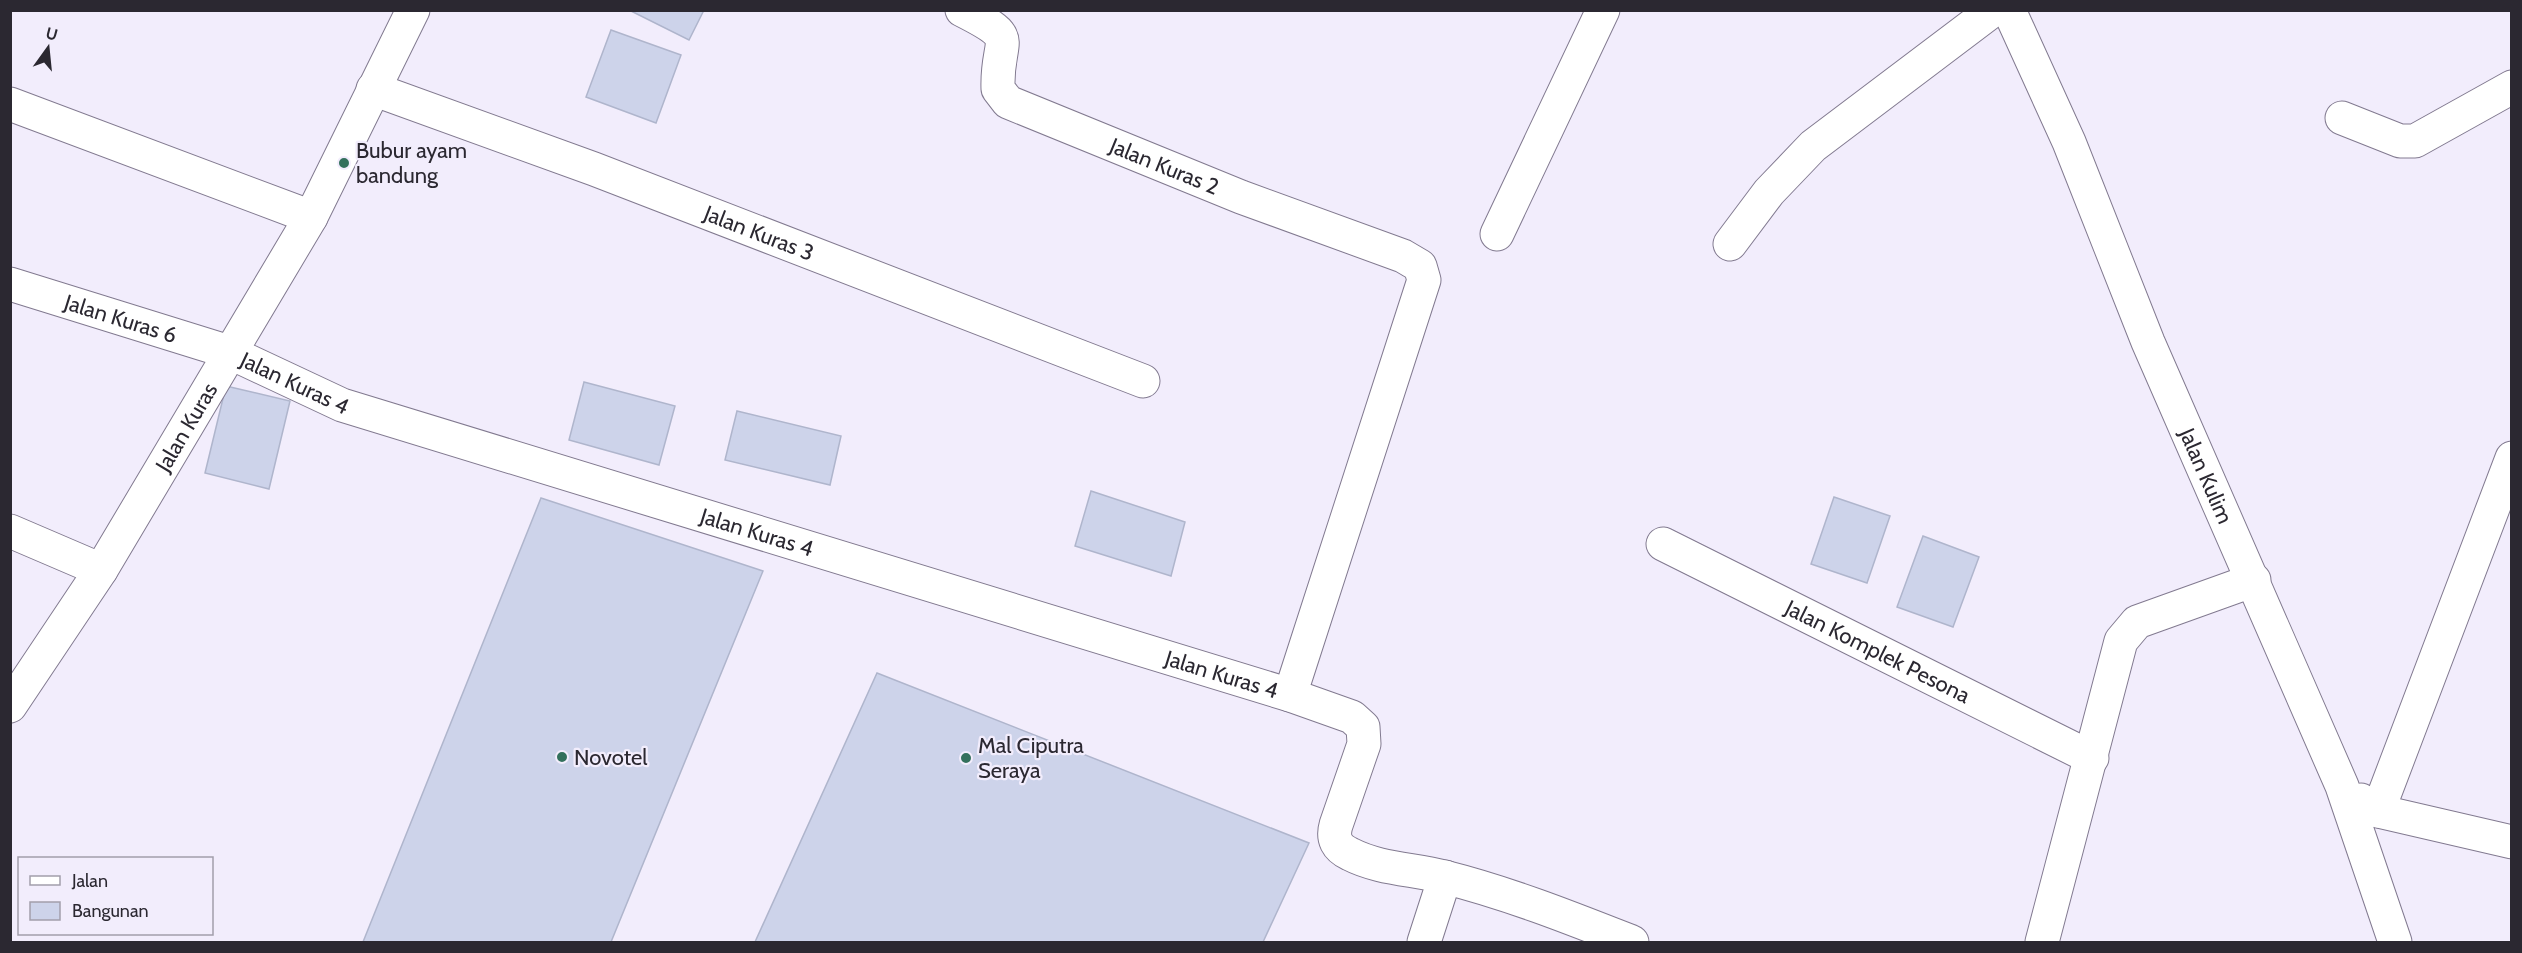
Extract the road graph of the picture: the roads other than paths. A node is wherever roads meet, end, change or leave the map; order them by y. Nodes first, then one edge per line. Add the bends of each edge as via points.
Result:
1 (413, 10) edge
2 (962, 10) edge
3 (1603, 10) edge
4 (1993, 10) edge
5 (2009, 10) edge
6 (2511, 87) edge
7 (373, 89) junction
8 (10, 104) edge
9 (2342, 118) dead end
10 (311, 218) junction
11 (1497, 234) dead end
12 (1730, 244) dead end
13 (10, 284) edge
14 (229, 352) junction
15 (1143, 381) dead end
16 (2511, 458) edge
17 (10, 531) edge
18 (1663, 544) dead end
19 (101, 570) junction
20 (2254, 580) junction
21 (1290, 695) junction
22 (10, 706) edge
23 (2092, 758) junction
24 (2342, 786) junction
25 (2378, 811) junction
26 (2511, 842) edge
27 (1445, 877) junction
28 (1424, 942) edge
29 (1632, 942) edge
30 (2042, 942) edge
31 (2395, 942) edge

1 - 7 street, Jalan Kuras
2 - 21 street, Jalan Kuras 2 via 1002,35 998,89 1008,102 1252,201 1409,259 1420,267 1424,280
3 - 11 street
4 - 12 street via 1813,146 1769,192
5 - 20 street, Jalan Kulim via 2069,142 2148,342
6 - 9 street via 2415,141 2400,141
7 - 10 street, Jalan Kuras
7 - 15 street, Jalan Kuras 3 via 594,169
8 - 10 street
10 - 14 street, Jalan Kuras
13 - 14 street, Jalan Kuras 6
14 - 19 street, Jalan Kuras
14 - 21 street, Jalan Kuras 4 via 342,405
16 - 25 street
17 - 19 street
18 - 23 street, Jalan Komplek Pesona
19 - 22 street, Jalan Kuras
20 - 23 street via 2137,622 2128,631 2117,653
20 - 24 street, Jalan Kulim
21 - 27 street, Jalan Kuras 4 via 1352,717 1363,727 1364,744 1333,835 1339,847 1379,865
23 - 30 street
24 - 25 street
24 - 31 street, Jalan Kulim
25 - 26 street
27 - 28 street
27 - 29 street, Jalan Kuras 4

